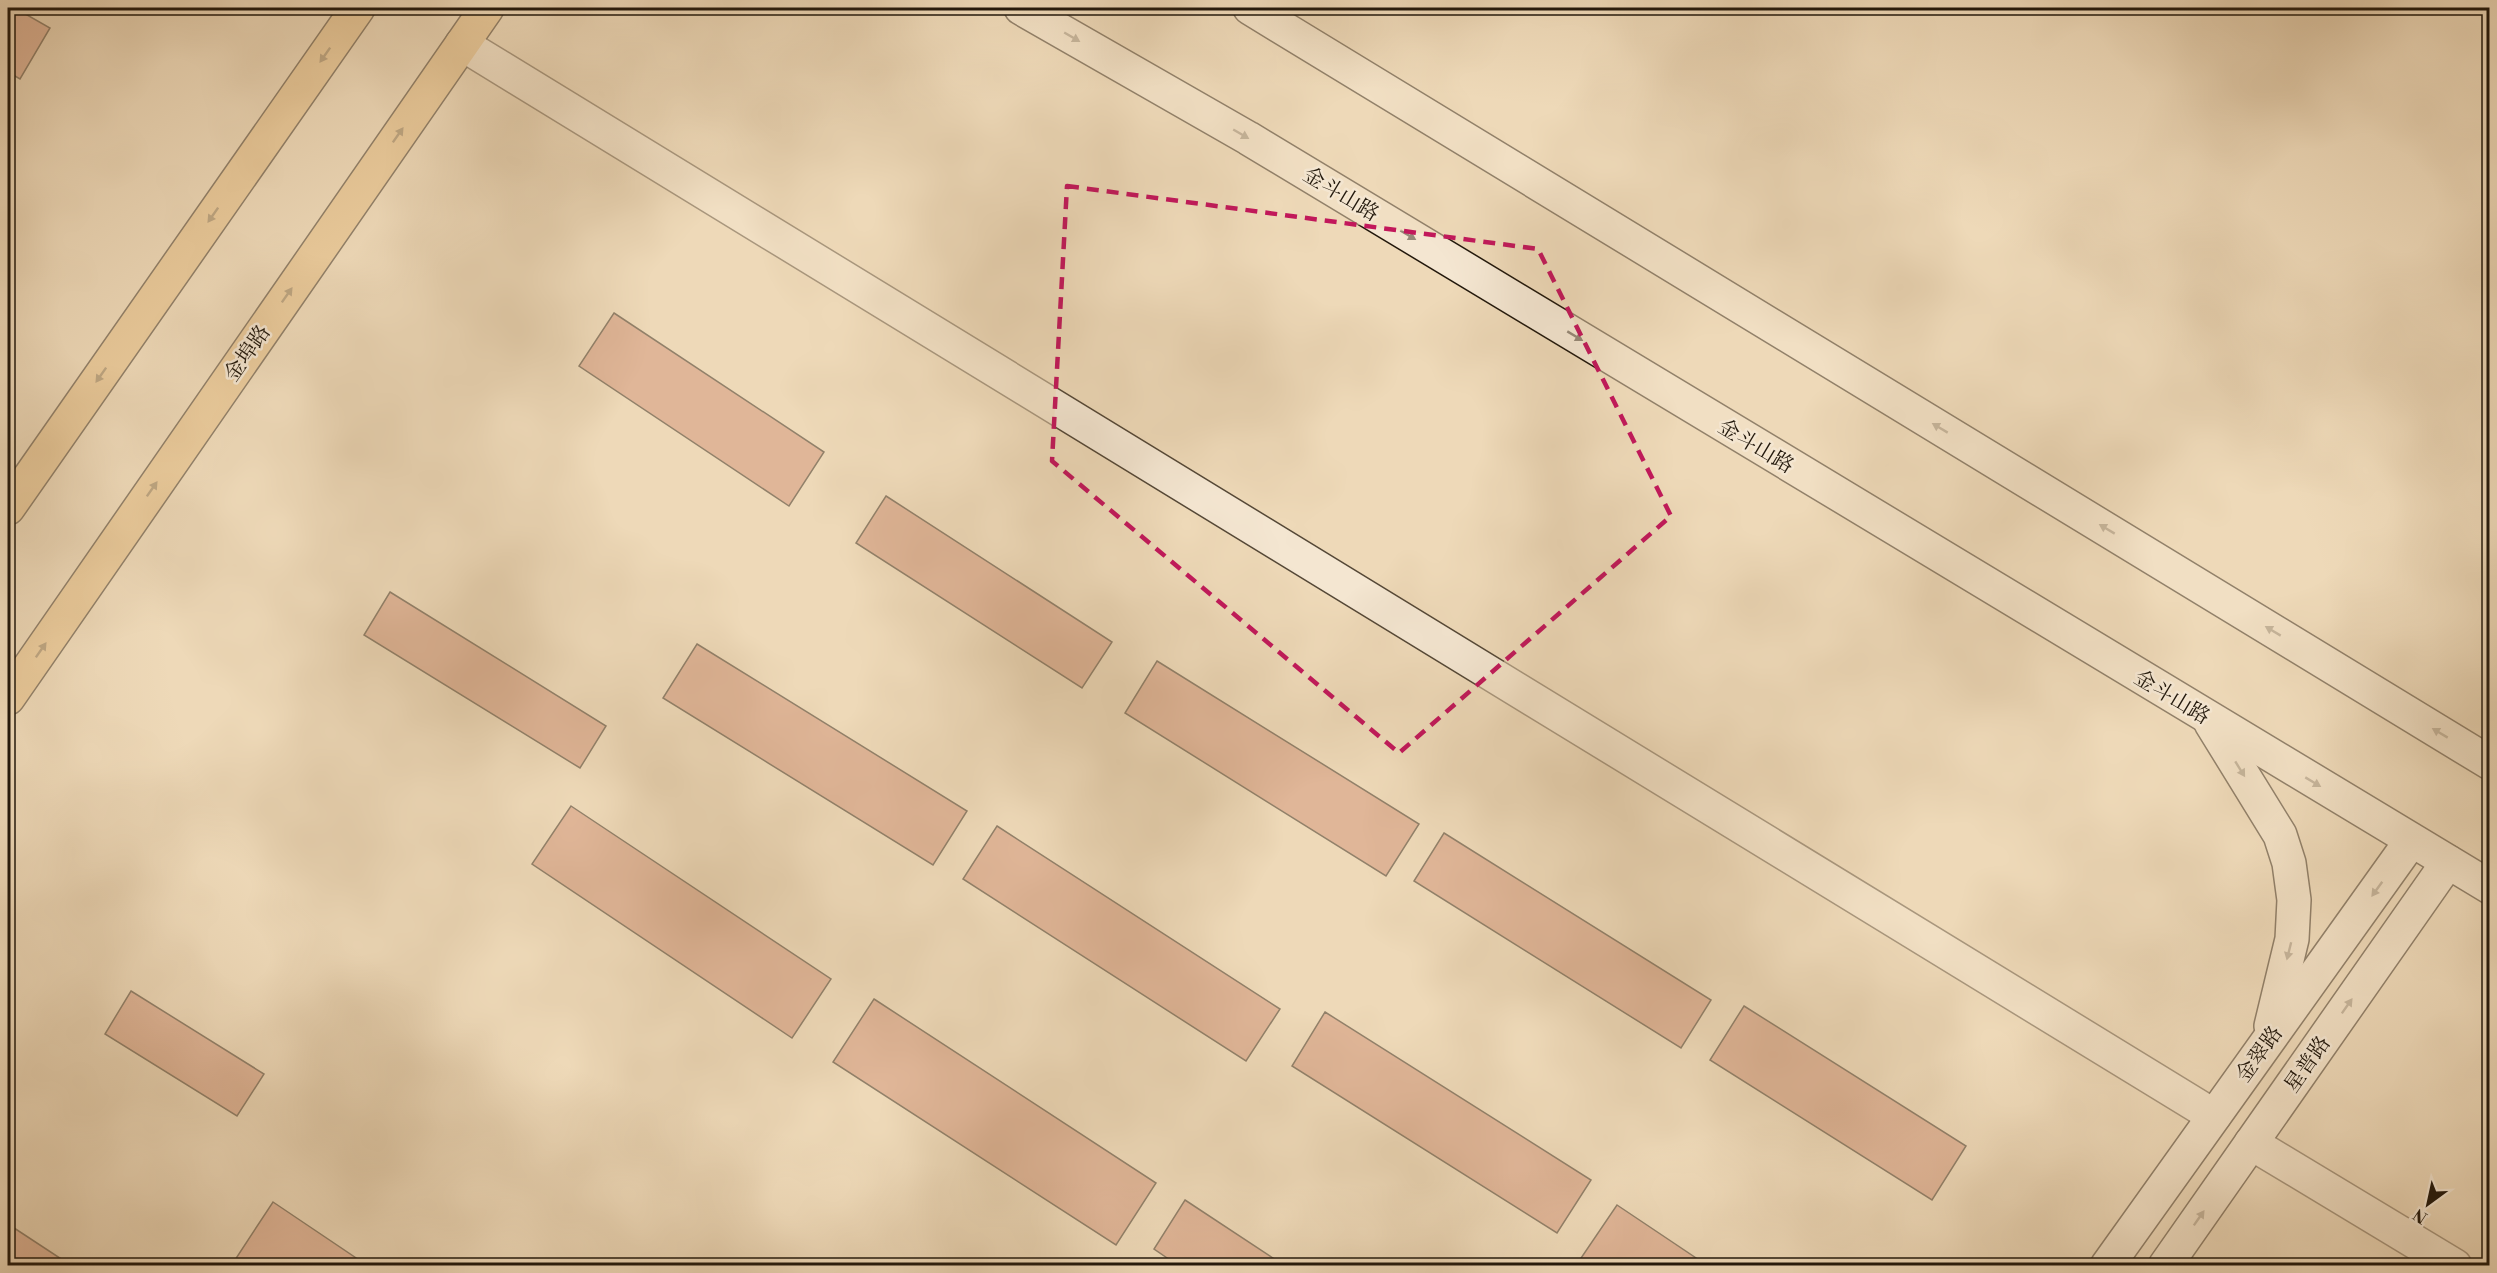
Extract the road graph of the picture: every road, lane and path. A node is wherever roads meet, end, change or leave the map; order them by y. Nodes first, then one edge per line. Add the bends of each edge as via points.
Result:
1 (358, 8) edge
2 (487, 8) edge
3 (1021, 8) edge
4 (1250, 8) edge
5 (462, 44) junction
6 (8, 508) edge
7 (8, 698) edge
8 (2209, 720) junction
9 (2490, 763) edge
10 (2411, 842) junction
11 (2448, 862) junction
12 (2490, 887) edge
13 (2267, 1042) junction
14 (2214, 1116) junction
15 (2251, 1143) junction
16 (2107, 1266) edge
17 (2165, 1266) edge
18 (2455, 1266) edge

1 -> 6 highway
2 - 5 highway, 金埠路
3 -> 8 street, 金斗山路 via 1248,138
9 -> 4 street
7 -> 5 highway, 金埠路
5 - 14 street
8 -> 10 street, 金斗山路
8 -> 13 street via 2280,835 2292,880 2292,939
10 - 11 street, 金斗山路
10 -> 13 street, 金翠路
11 - 12 street, 金斗山路
15 -> 11 street, 星普路
13 - 14 street, 金翠路
14 - 16 street, 金翠路
17 -> 15 street, 星普路
15 - 18 street

